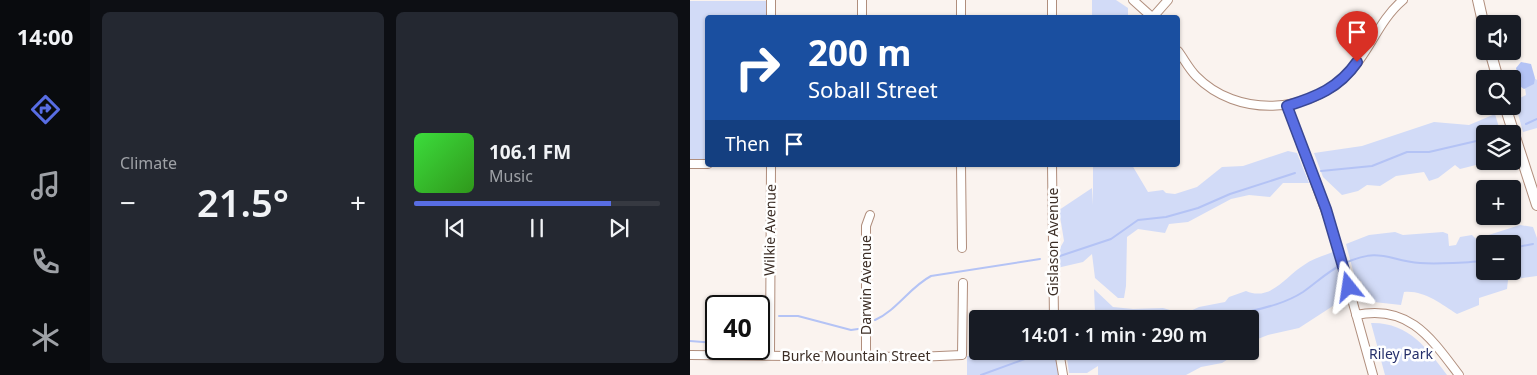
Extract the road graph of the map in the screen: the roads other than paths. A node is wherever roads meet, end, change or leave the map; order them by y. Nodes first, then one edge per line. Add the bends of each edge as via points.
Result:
1 (771, 0) edge
2 (862, 0) edge
3 (961, 0) edge
4 (1133, 0) edge
5 (1168, 0) edge
6 (1403, 0) edge
7 (1478, 0) edge
8 (1052, 1) edge
9 (771, 15) edge
10 (862, 15) edge
11 (961, 15) edge
12 (1052, 15) edge
13 (1151, 15) edge
14 (1155, 15) edge
15 (1481, 15) edge
16 (1180, 54) edge
17 (1287, 106) junction
18 (1508, 115) edge
19 (690, 164) edge
20 (705, 164) edge
21 (771, 167) edge
22 (962, 167) edge
23 (1052, 167) edge
24 (1533, 180) edge
25 (1537, 205) edge
26 (870, 215) dead end
27 (962, 248) dead end
28 (963, 283) dead end
29 (1054, 310) edge
30 (1356, 315) junction
31 (690, 355) edge
32 (705, 355) edge
33 (770, 356) joint
34 (866, 356) junction
35 (1061, 360) edge
36 (1063, 375) edge
37 (1373, 375) edge
38 (1459, 375) edge

1 - 9 street
2 - 10 street
3 - 11 street
4 - 13 street
5 - 14 street
6 - 17 street via 1391,10 1349,74 1319,96
7 - 15 main road
8 - 12 street
16 - 17 street via 1196,76 1220,93 1244,104
17 - 30 street via 1323,202
18 - 24 main road
19 - 20 street
21 - 33 street, Wilkie Avenue
22 - 27 street
23 - 29 street, Gislason Avenue
24 - 25 main road
26 - 34 street, Darwin Avenue via 866,226
28 - 34 street, Burke Mountain Street via 962,355
30 - 37 street
30 - 38 street via 1376,312 1409,321 1431,338
31 - 32 street, Burke Mountain Street
33 - 34 street, Burke Mountain Street
35 - 36 street

